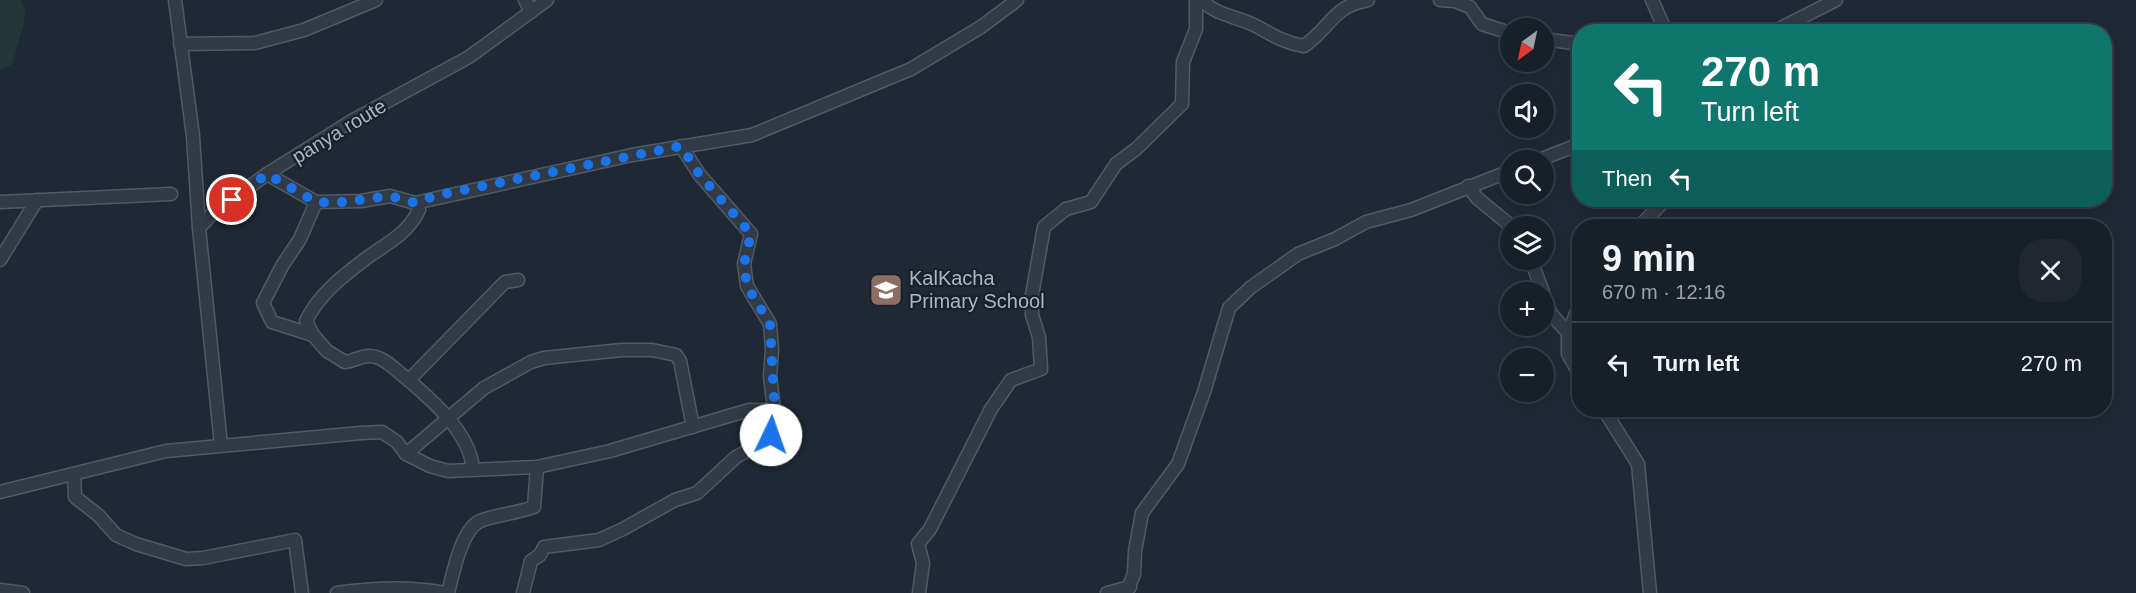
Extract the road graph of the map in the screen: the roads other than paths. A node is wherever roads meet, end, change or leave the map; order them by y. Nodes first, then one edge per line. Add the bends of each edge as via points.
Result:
1 (175, 0) edge
2 (376, 0) edge
3 (525, 0) edge
4 (547, 0) edge
5 (1017, 0) edge
6 (1196, 0) edge
7 (1201, 0) edge
8 (1368, 0) edge
9 (1440, 0) edge
10 (1652, 0) edge
11 (1836, 0) edge
12 (531, 12) junction
13 (1662, 24) edge
14 (1789, 24) edge
15 (1500, 30) edge
16 (1554, 40) edge
17 (1572, 43) edge
18 (180, 44) junction
19 (681, 146) junction
20 (1572, 147) edge
21 (1554, 154) edge
22 (267, 174) junction
23 (1500, 175) edge
24 (1468, 186) junction
25 (171, 194) dead end
26 (37, 200) junction
27 (0, 202) edge
28 (316, 202) junction
29 (415, 203) junction
30 (1658, 207) edge
31 (1500, 217) edge
32 (1647, 219) edge
33 (199, 228) junction
34 (0, 260) edge
35 (1535, 270) edge
36 (518, 280) dead end
37 (1572, 323) edge
38 (1568, 333) junction
39 (313, 335) junction
40 (1572, 361) edge
41 (409, 380) junction
42 (775, 417) junction
43 (1608, 417) edge
44 (450, 420) junction
45 (693, 427) junction
46 (221, 445) junction
47 (406, 454) junction
48 (537, 467) junction
49 (473, 468) junction
50 (74, 474) junction
51 (0, 492) edge
52 (0, 590) edge
53 (1128, 590) edge
54 (23, 593) edge
55 (302, 593) edge
56 (337, 593) edge
57 (446, 593) edge
58 (523, 593) edge
59 (919, 593) edge
60 (1107, 593) edge
61 (1650, 593) edge

1 - 18 street
2 - 18 street via 304,30 255,43
3 - 12 street
4 - 12 street, panya route
5 - 19 street via 911,69 752,135
6 - 59 street via 1196,29 1183,62 1182,104 1116,164 1091,202 1066,209 1044,227 1032,295 1041,369 1011,380 991,409 930,529 918,544 923,563
7 - 8 street via 1209,8 1256,26 1274,38 1304,46 1317,37 1342,7
9 - 15 street via 1470,7 1482,24
10 - 13 street
11 - 14 street
12 - 22 street, panya route via 469,57 353,120
16 - 17 street
18 - 33 street via 193,136
19 - 29 street
19 - 42 street via 699,174 751,234 744,264 747,286 770,324
20 - 21 street
22 - 28 street
22 - 33 street, panya route via 213,213
23 - 24 street
24 - 31 street
24 - 53 street via 1411,210 1366,222 1298,254 1228,308 1178,464 1142,513 1134,574
25 - 26 street
26 - 27 street
26 - 34 street
28 - 29 street via 390,196
28 - 39 street via 300,239 263,303 272,322
29 - 39 street via 419,210 402,234 319,298 306,321
30 - 32 street
33 - 46 street
35 - 38 street via 1551,314
36 - 41 street via 505,282
37 - 38 street
38 - 40 street
39 - 41 street via 341,360 377,357
41 - 44 street
42 - 45 street via 765,411 749,410
42 - 58 street via 768,440 736,457 697,492 599,540 544,547 528,566
43 - 61 street via 1638,464
44 - 45 street via 484,388 531,362 652,350 670,352 680,361
44 - 47 street
44 - 49 street via 470,452
45 - 48 street
46 - 47 street via 382,432
46 - 50 street via 166,451
47 - 49 street via 448,471
48 - 49 street
48 - 57 street via 534,507 474,525 459,551
50 - 51 street
50 - 55 street via 75,497 116,535 152,549 186,559 203,558 294,540
52 - 54 street
53 - 60 street
56 - 57 street via 363,589

